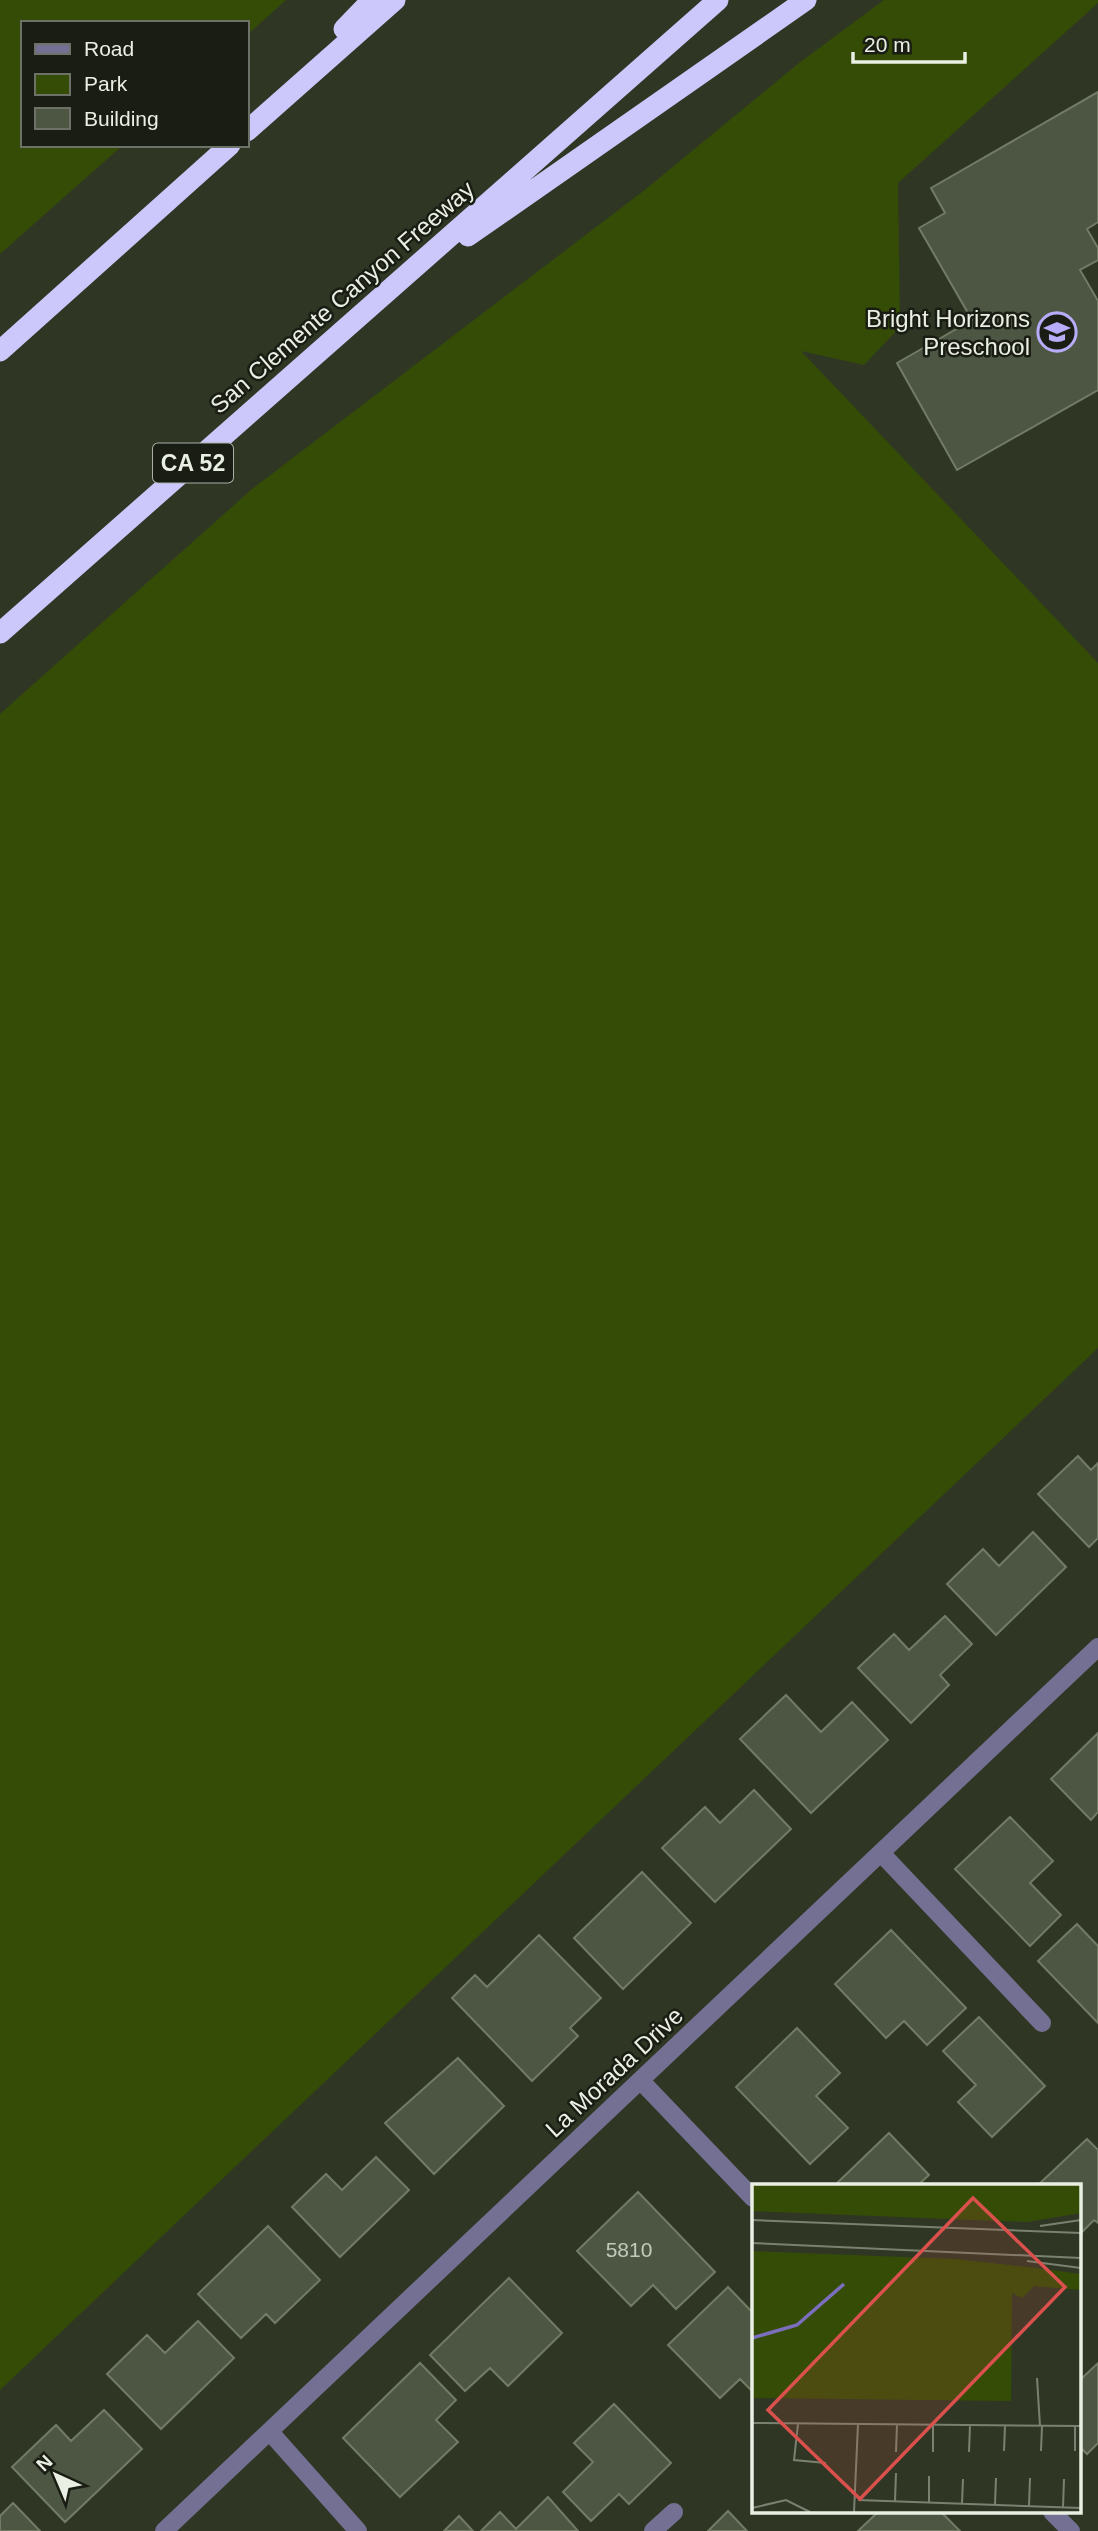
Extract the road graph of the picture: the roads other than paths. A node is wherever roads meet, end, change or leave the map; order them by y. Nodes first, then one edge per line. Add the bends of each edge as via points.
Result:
1 (372, 0) edge
2 (396, 0) edge
3 (718, 0) edge
4 (806, 0) edge
5 (248, 129) edge
6 (248, 129) edge
7 (228, 147) edge
8 (386, 294) junction
9 (0, 351) edge
10 (0, 633) edge
11 (1098, 1647) edge
12 (880, 1853) junction
13 (1042, 2023) dead end
14 (640, 2081) junction
15 (752, 2197) edge
16 (270, 2432) junction
17 (674, 2512) dead end
18 (1054, 2514) edge
19 (164, 2531) edge
20 (358, 2531) edge
21 (653, 2531) edge
22 (1071, 2531) edge

1 - 5 highway
2 - 6 highway
3 - 8 highway, San Clemente Canyon Freeway / CA 52
4 - 8 highway
7 - 9 highway
8 - 10 highway, San Clemente Canyon Freeway / CA 52
11 - 12 street, La Morada Drive
12 - 13 street
12 - 14 street, La Morada Drive
14 - 15 street
14 - 16 street, La Morada Drive
16 - 19 street, La Morada Drive
16 - 20 street
17 - 21 street
18 - 22 street

